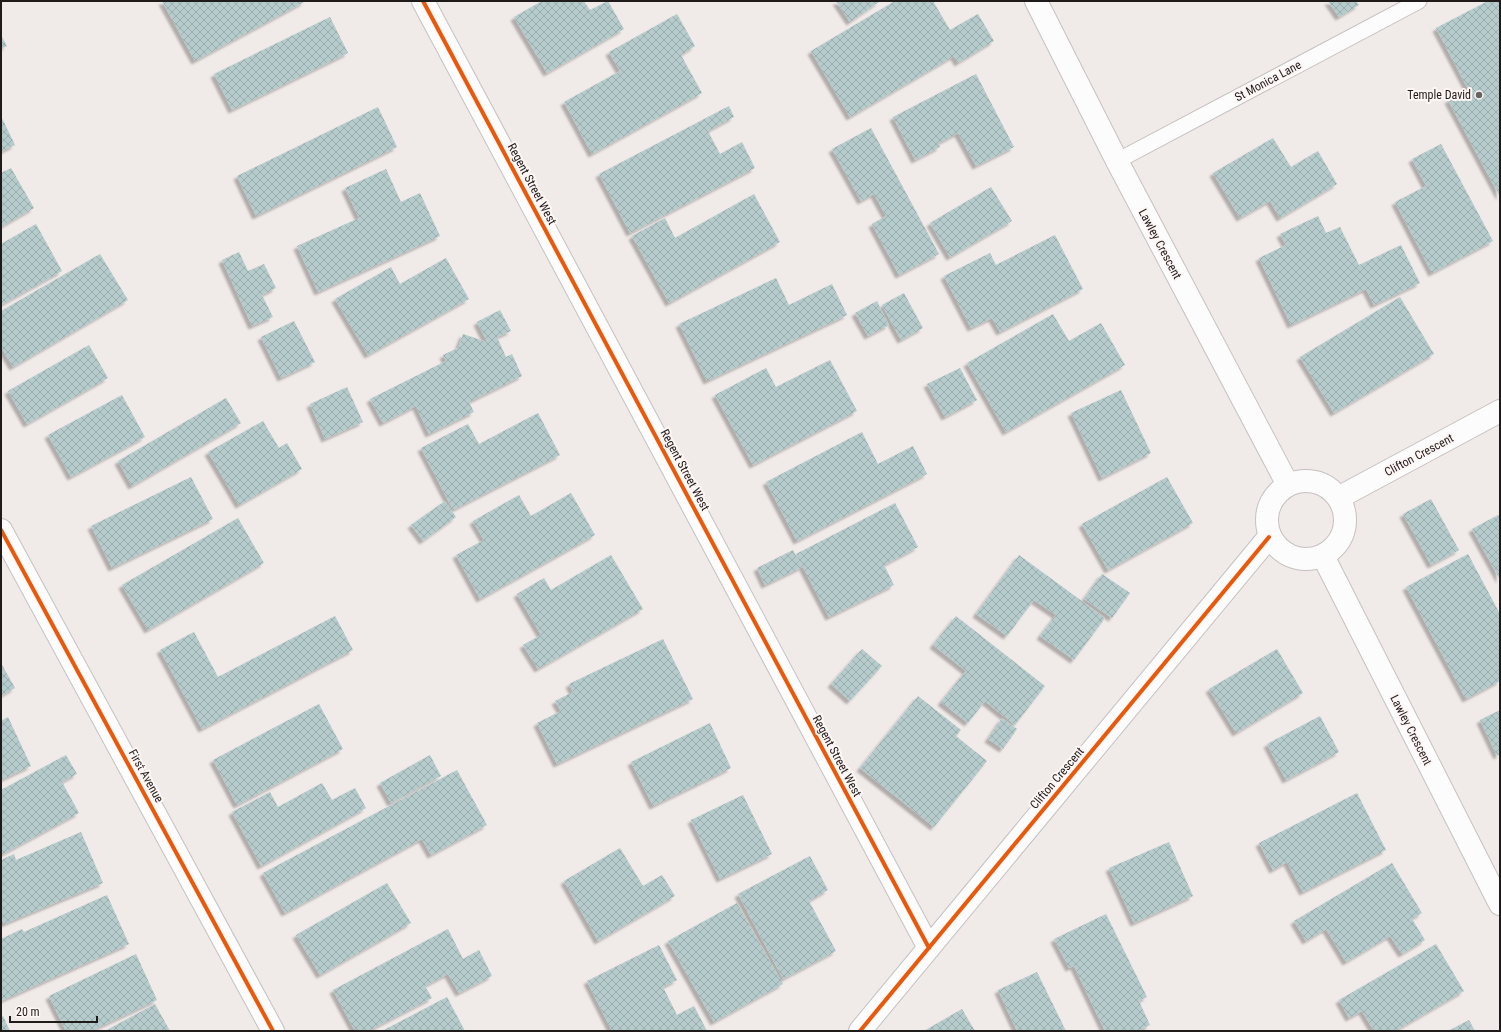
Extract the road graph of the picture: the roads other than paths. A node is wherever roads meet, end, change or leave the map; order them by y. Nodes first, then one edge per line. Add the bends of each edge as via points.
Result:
1 (423, 1) edge
2 (1036, 1) edge
3 (1419, 1) edge
4 (1117, 161) junction
5 (1500, 411) edge
6 (1288, 485) junction
7 (1338, 498) junction
8 (1, 530) edge
9 (1270, 537) junction
10 (1323, 556) junction
11 (1500, 904) edge
12 (929, 948) junction
13 (273, 1031) edge
14 (860, 1031) edge

1 - 12 street, Regent Street West
2 - 4 street, Lawley Crescent
3 - 4 lane, St Monica Lane
4 - 6 street, Lawley Crescent
5 - 7 street, Clifton Crescent
6 - 7 street via 1302,481 1316,482 1328,488
6 - 9 street via 1276,494 1268,507 1266,522
7 - 10 street via 1344,510 1345,524 1342,537 1334,548
8 - 13 street, First Avenue
9 - 10 street via 1278,550 1292,558 1307,560
9 - 12 street, Clifton Crescent
10 - 11 street, Lawley Crescent
12 - 14 street, Clifton Crescent

